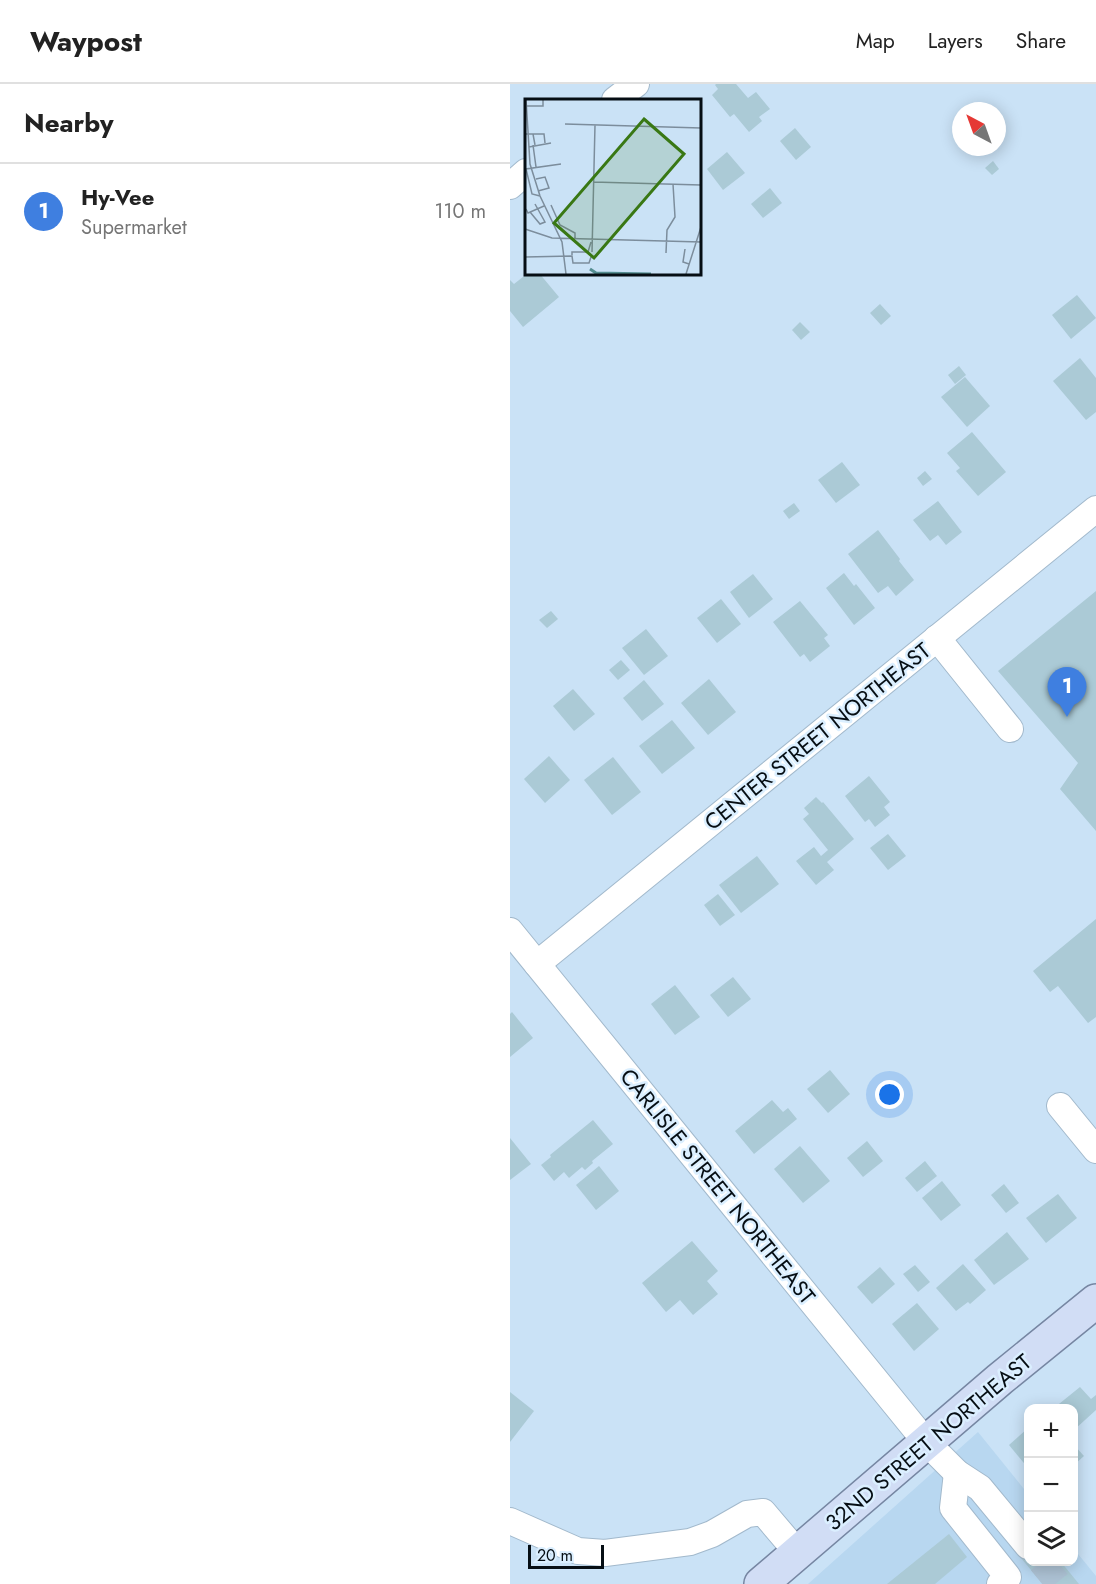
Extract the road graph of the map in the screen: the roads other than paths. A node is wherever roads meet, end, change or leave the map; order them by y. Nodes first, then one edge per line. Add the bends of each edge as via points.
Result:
1 (636, 84) edge
2 (616, 99) edge
3 (525, 173) edge
4 (510, 186) edge
5 (1096, 509) edge
6 (937, 638) junction
7 (1010, 729) dead end
8 (510, 930) edge
9 (537, 964) junction
10 (1060, 1106) dead end
11 (1096, 1150) edge
12 (1096, 1301) edge
13 (926, 1442) junction
14 (957, 1473) junction
15 (510, 1521) edge
16 (1024, 1540) edge
17 (797, 1552) junction
18 (760, 1584) edge
19 (1000, 1584) edge

1 - 2 street
3 - 4 street
5 - 6 street, CENTER STREET NORTHEAST
6 - 7 street
6 - 9 street, CENTER STREET NORTHEAST
8 - 9 street, CARLISLE STREET NORTHEAST
9 - 13 street, CARLISLE STREET NORTHEAST
10 - 11 street
12 - 13 main road, 32ND STREET NORTHEAST
13 - 14 street, CARLISLE STREET NORTHEAST
13 - 17 main road, 32ND STREET NORTHEAST
14 - 16 street, CARLISLE STREET NORTHEAST via 980,1488
14 - 19 street via 953,1508 1008,1577
15 - 17 street via 578,1551 605,1553 690,1542 747,1514 763,1512
17 - 18 main road, 32ND STREET NORTHEAST

